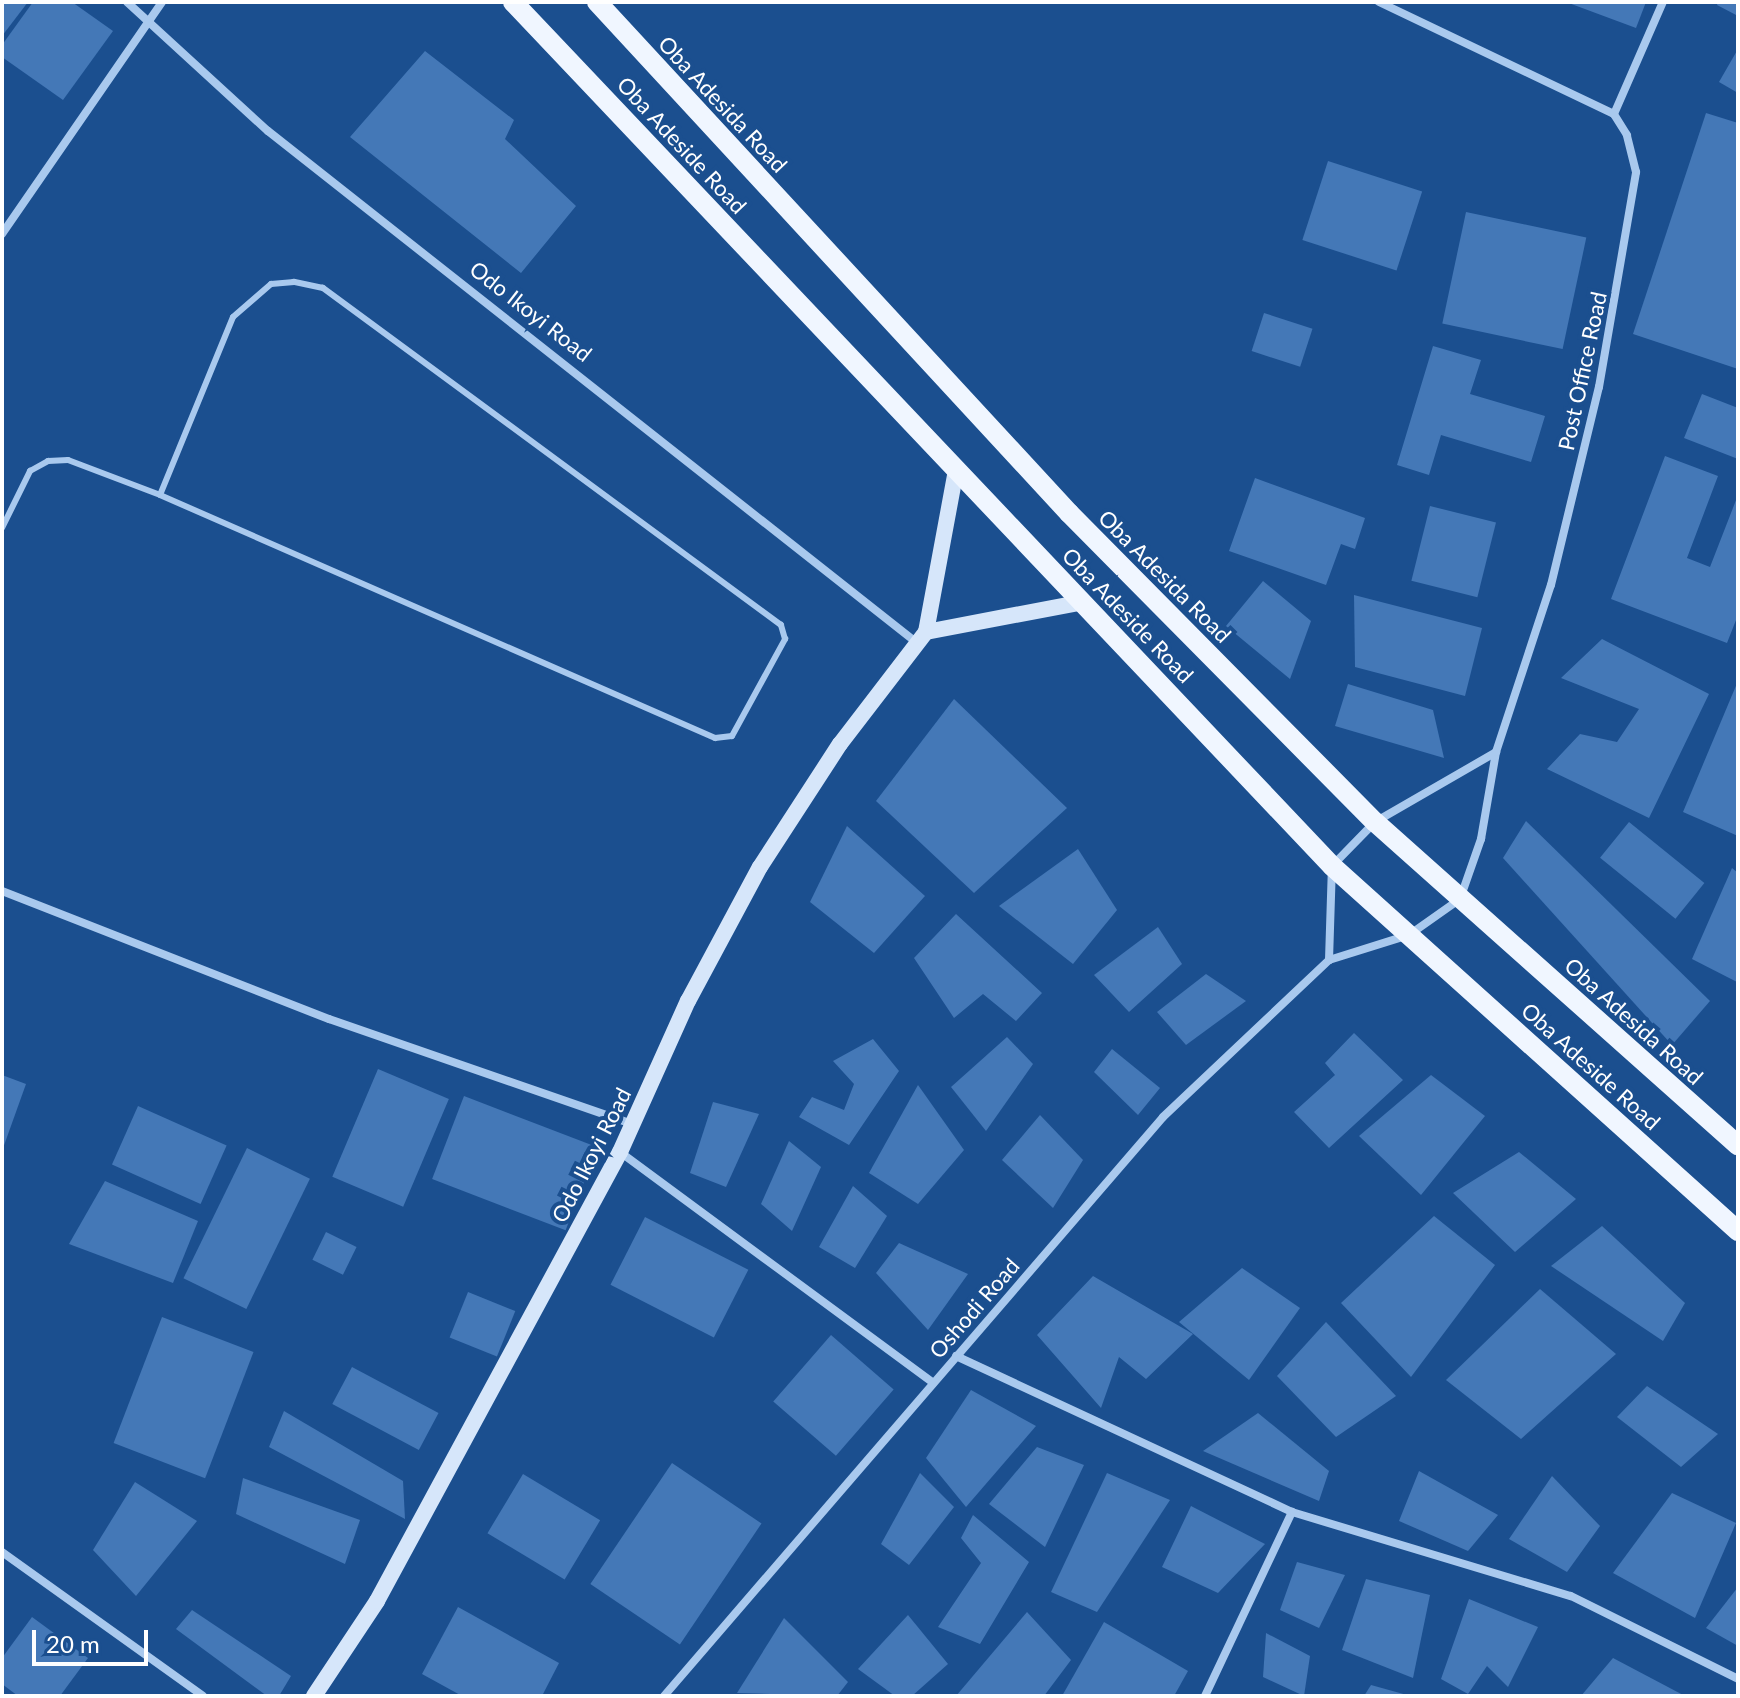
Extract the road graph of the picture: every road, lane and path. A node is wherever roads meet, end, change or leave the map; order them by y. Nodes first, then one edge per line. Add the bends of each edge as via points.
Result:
1 (127, 2) edge
2 (162, 2) edge
3 (513, 2) edge
4 (597, 2) edge
5 (1379, 2) edge
6 (1663, 2) edge
7 (151, 22) junction
8 (1614, 114) junction
9 (2, 234) edge
10 (956, 470) junction
11 (160, 495) junction
12 (2, 528) edge
13 (1083, 602) junction
14 (922, 638) junction
15 (1496, 752) junction
16 (1375, 822) junction
17 (1332, 866) junction
18 (2, 891) edge
19 (1460, 899) junction
20 (1409, 935) junction
21 (1329, 960) junction
22 (633, 1125) junction
23 (1738, 1145) edge
24 (620, 1152) junction
25 (1738, 1231) edge
26 (956, 1356) junction
27 (933, 1383) junction
28 (1292, 1512) junction
29 (2, 1552) edge
30 (1738, 1679) edge
31 (203, 1696) edge
32 (314, 1696) edge
33 (664, 1696) edge
34 (1205, 1696) edge

1 - 7 street, Odo Ikoyi Road
2 - 7 street
3 - 10 main road, Oba Adeside Road
4 - 16 main road, Oba Adesida Road via 1069,513
5 - 8 street
6 - 8 street
7 - 9 street
7 - 14 street, Odo Ikoyi Road via 268,131
8 - 15 street, Post Office Road via 1627,135 1636,172 1625,258 1551,585
10 - 13 main road, Oba Adeside Road
10 - 14 main road
11 - 11 lane via 233,317 271,284 323,288 781,625 785,639 732,736 715,738
11 - 12 lane via 68,460 48,461 18,486
13 - 14 main road
13 - 17 main road, Oba Adeside Road
14 - 22 main road, Odo Ikoyi Road via 840,744 760,867 688,1001
15 - 16 street
15 - 19 street, Post Office Road via 1481,839
16 - 17 street
16 - 19 main road, Oba Adesida Road
17 - 20 main road, Oba Adeside Road
17 - 21 street
18 - 22 street via 329,1019
19 - 20 street
19 - 23 main road, Oba Adesida Road
20 - 21 street
20 - 25 main road, Oba Adeside Road
21 - 26 street, Oshodi Road via 1163,1117
22 - 24 main road, Odo Ikoyi Road
24 - 27 street
24 - 32 main road, Odo Ikoyi Road via 377,1601
26 - 27 street, Oshodi Road
26 - 28 street
27 - 33 street, Oshodi Road
28 - 30 street via 1571,1596
28 - 34 street
29 - 31 street

